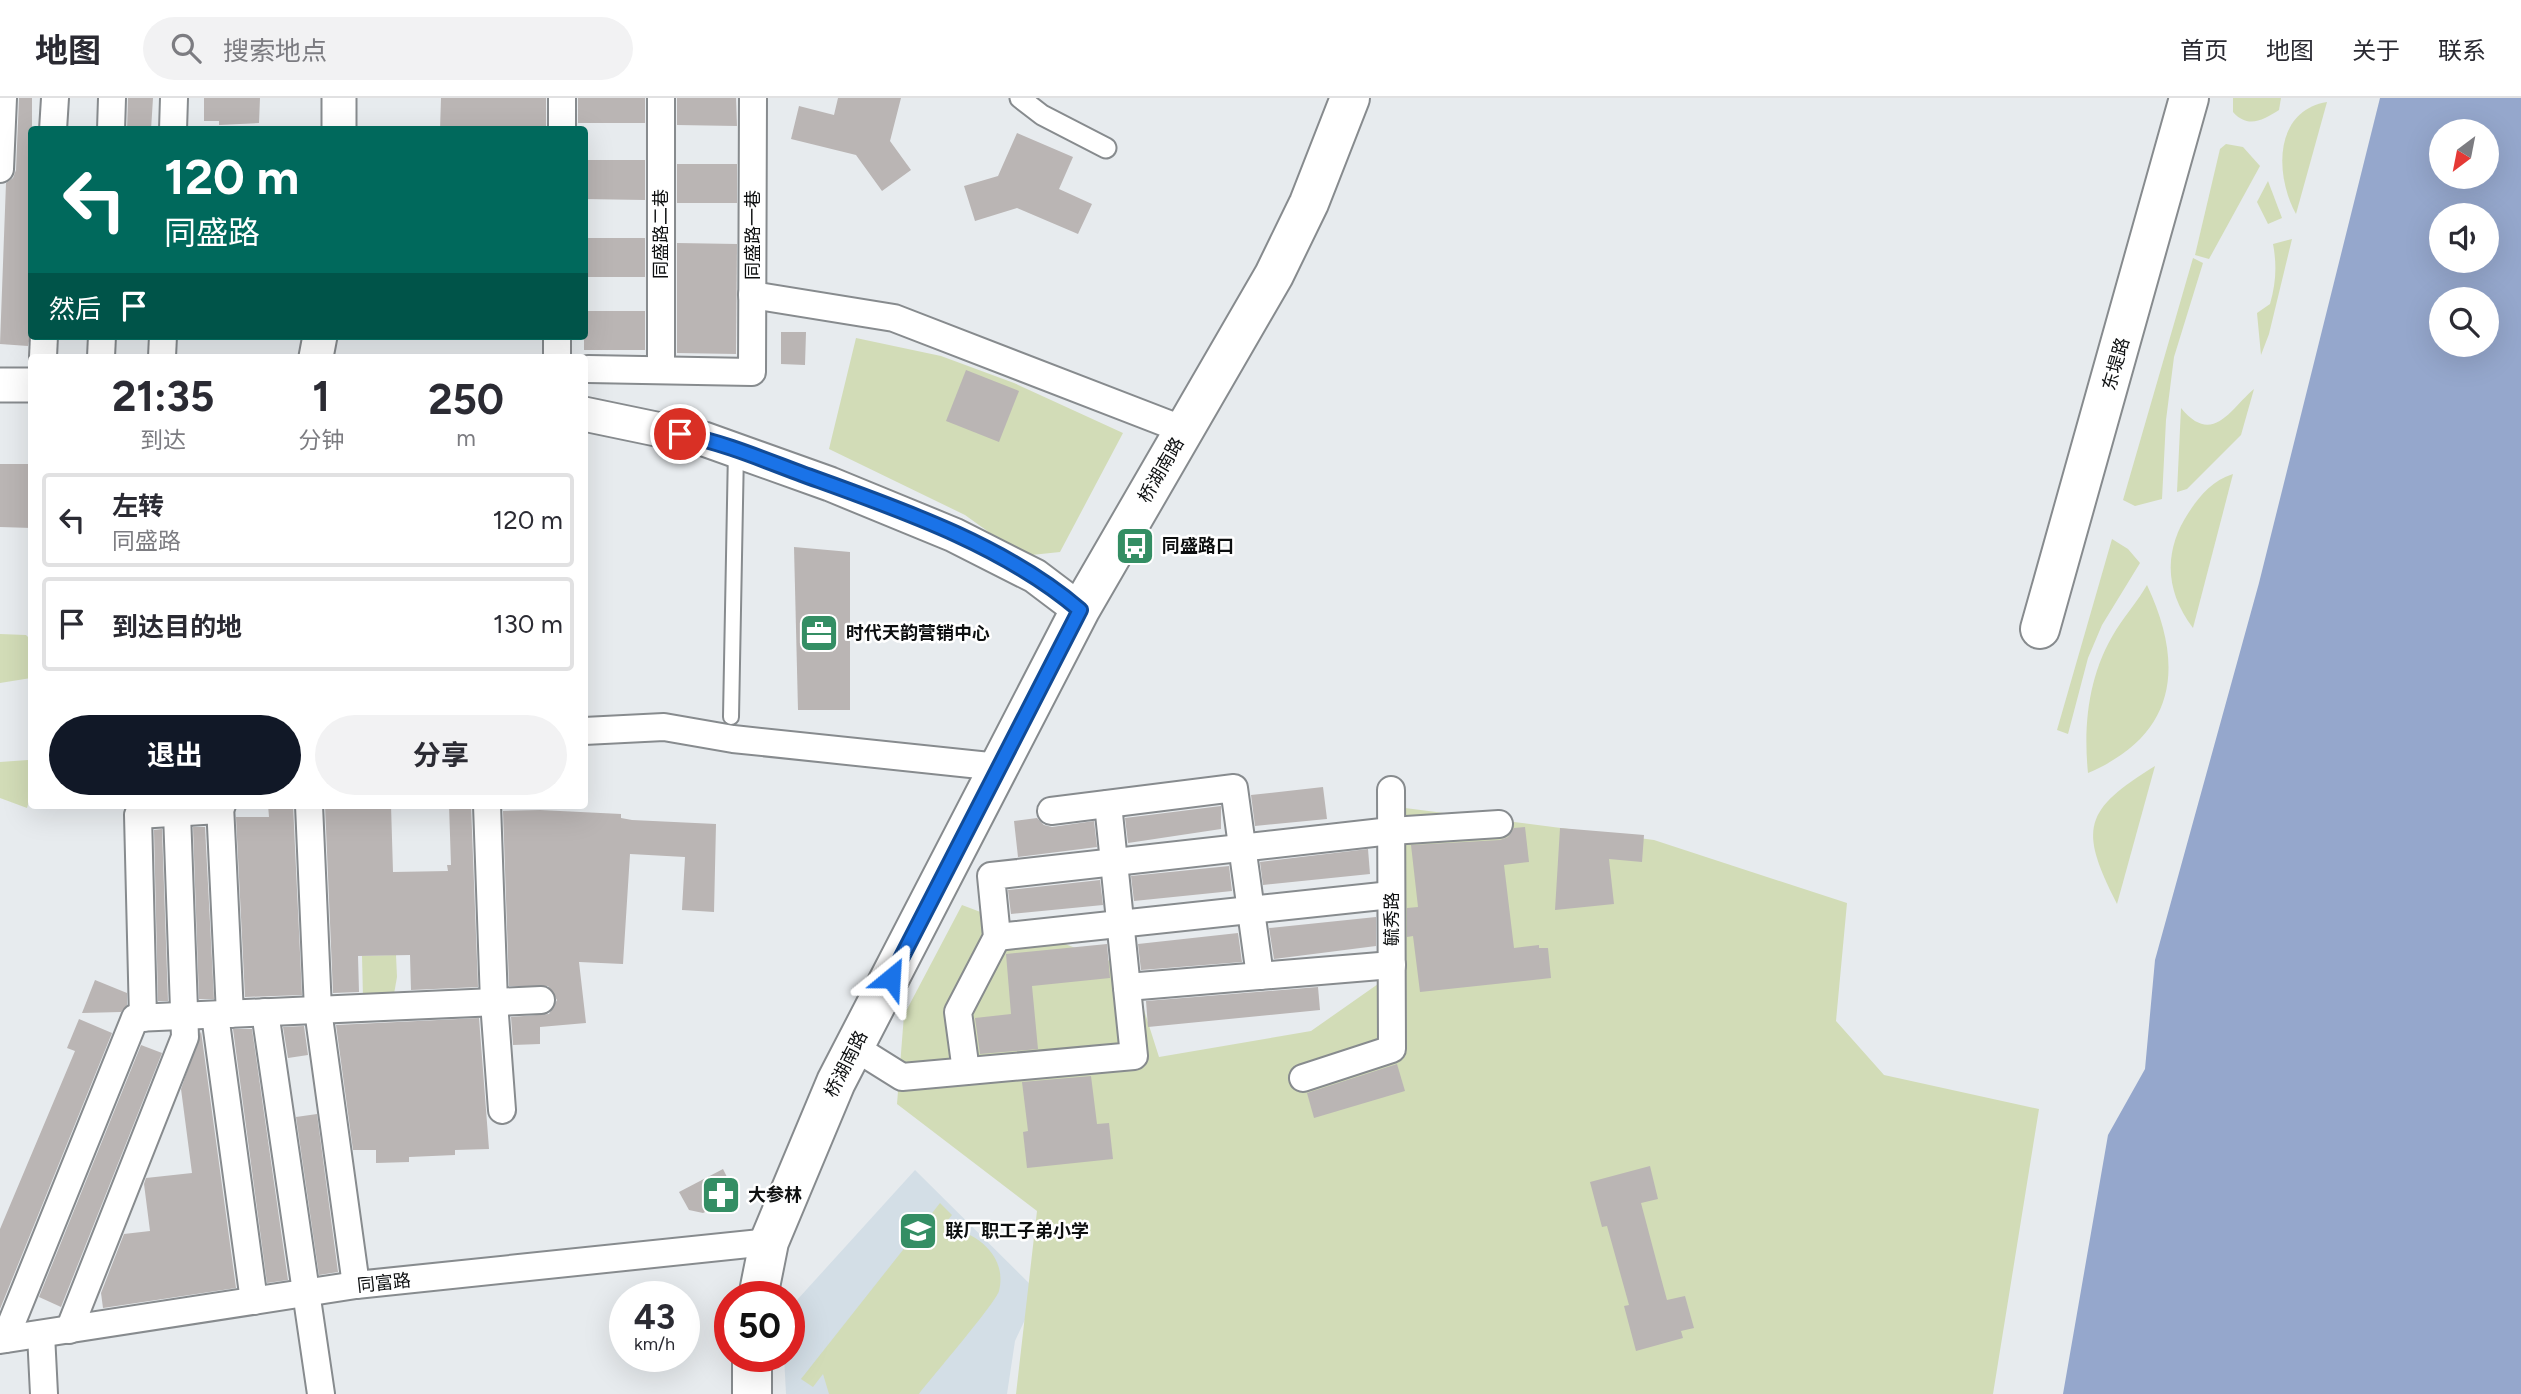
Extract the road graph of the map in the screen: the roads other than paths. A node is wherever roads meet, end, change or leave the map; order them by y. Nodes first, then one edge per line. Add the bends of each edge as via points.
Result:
1 (3, 98) edge
2 (55, 98) edge
3 (112, 98) edge
4 (174, 98) edge
5 (339, 98) edge
6 (562, 98) edge
7 (661, 98) edge
8 (753, 98) edge
9 (1020, 98) edge
10 (1350, 98) edge
11 (2189, 98) edge
12 (53, 126) edge
13 (111, 126) edge
14 (173, 126) edge
15 (339, 126) edge
16 (562, 126) edge
17 (1106, 148) dead end
18 (0, 169) edge
19 (752, 295) junction
20 (588, 369) dead end
21 (661, 370) junction
22 (0, 385) edge
23 (28, 385) edge
24 (588, 415) edge
25 (1184, 430) junction
26 (736, 450) junction
27 (1080, 610) junction
28 (2040, 629) dead end
29 (731, 717) dead end
30 (588, 731) edge
31 (999, 767) junction
32 (1391, 790) dead end
33 (1108, 804) junction
34 (206, 809) edge
35 (220, 809) edge
36 (309, 809) edge
37 (488, 809) edge
38 (1051, 811) dead end
39 (177, 813) junction
40 (1499, 824) dead end
41 (1391, 831) junction
42 (1242, 848) junction
43 (1114, 862) junction
44 (1391, 895) junction
45 (1251, 910) junction
46 (1121, 924) junction
47 (997, 937) junction
48 (1392, 965) junction
49 (1260, 976) junction
50 (1127, 987) junction
51 (541, 1000) dead end
52 (494, 1002) junction
53 (318, 1010) junction
54 (265, 1012) junction
55 (223, 1014) junction
56 (185, 1016) junction
57 (143, 1018) junction
58 (855, 1046) junction
59 (966, 1071) junction
60 (1303, 1077) dead end
61 (502, 1110) dead end
62 (769, 1242) junction
63 (761, 1281) edge
64 (356, 1285) junction
65 (306, 1293) junction
66 (254, 1301) junction
67 (69, 1330) junction
68 (41, 1334) junction
69 (3, 1339) edge
70 (751, 1372) edge
71 (44, 1394) edge
72 (321, 1394) edge
73 (752, 1394) edge

1 - 18 street
2 - 12 street
3 - 13 street
4 - 14 street
5 - 15 street
6 - 16 street
7 - 21 street, 同盛路二巷
8 - 19 street, 同盛路一巷
9 - 17 street via 1042,115
10 - 25 main road, 桥湖南路 via 1280,263
11 - 28 main road, 东堤路
19 - 21 street, 同盛路一巷 via 752,372
19 - 25 street via 894,318
20 - 21 street
22 - 23 street
24 - 26 street
25 - 27 main road, 桥湖南路
26 - 27 street via 954,535 1035,576
26 - 29 lane
27 - 31 main road, 桥湖南路
30 - 31 street via 664,727 733,739
31 - 58 main road, 桥湖南路
32 - 41 street, 毓秀路
33 - 38 street
33 - 42 street via 1234,788
33 - 43 street
34 - 39 street
35 - 55 street
36 - 53 street
37 - 52 street
39 - 56 street
39 - 57 street via 138,815
40 - 41 street
41 - 42 street
41 - 44 street, 毓秀路
42 - 43 street
42 - 45 street
43 - 46 street
43 - 47 street via 991,876
44 - 45 street
44 - 48 street, 毓秀路
45 - 46 street
45 - 49 street
46 - 47 street
46 - 50 street
47 - 59 street via 958,1012
48 - 49 street
48 - 60 street, 毓秀路 via 1392,1049
49 - 50 street
50 - 59 street via 1134,1056
51 - 52 street
52 - 53 street
52 - 61 street
53 - 54 street
53 - 64 street
54 - 55 street
54 - 65 street
55 - 56 street
55 - 66 street
56 - 57 street
56 - 67 street via 185,1037
57 - 69 street via 135,1018
58 - 59 street via 902,1077
58 - 62 main road, 桥湖南路 via 801,1160
62 - 63 main road, 桥湖南路
62 - 64 street, 同富路
64 - 65 street, 同富路
65 - 66 street, 同富路
65 - 72 street
66 - 67 street, 同富路
67 - 68 street, 同富路
68 - 69 street, 同富路
68 - 71 street
70 - 73 main road

